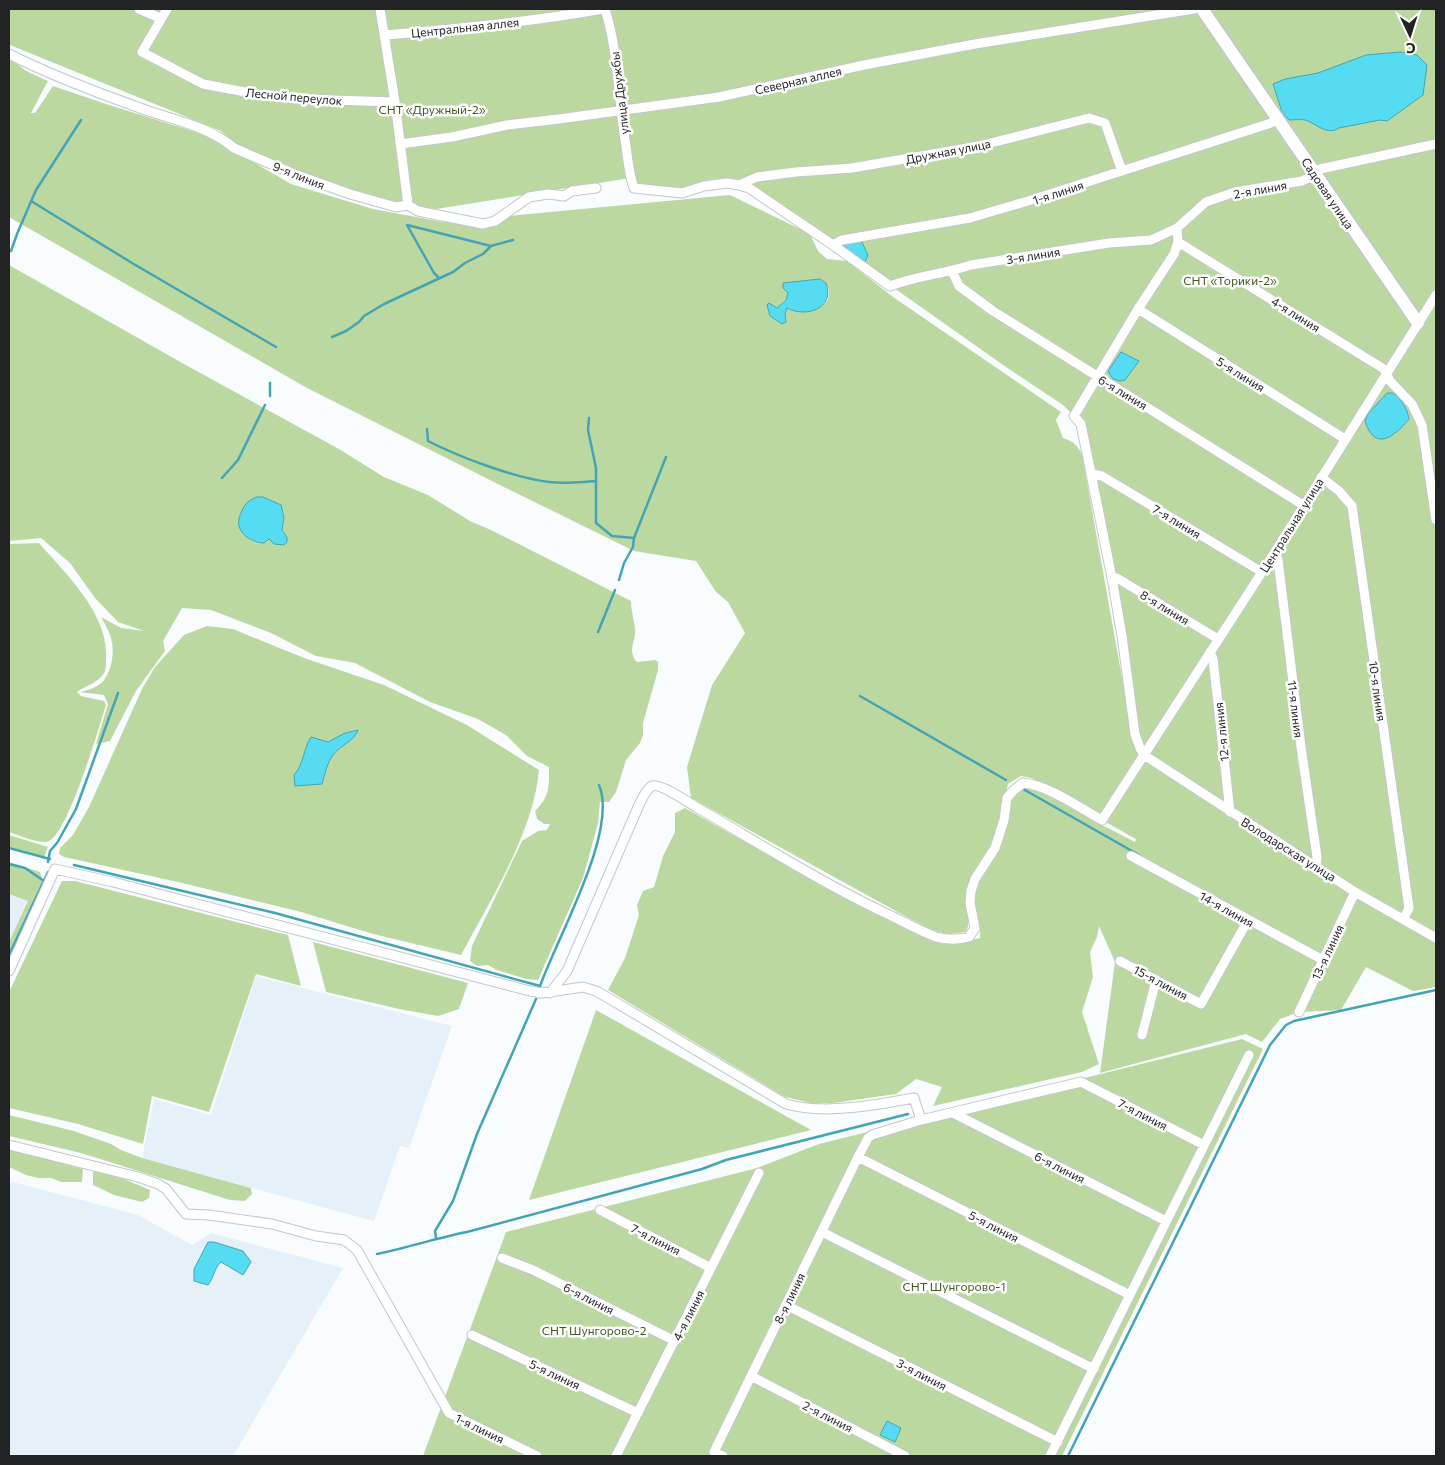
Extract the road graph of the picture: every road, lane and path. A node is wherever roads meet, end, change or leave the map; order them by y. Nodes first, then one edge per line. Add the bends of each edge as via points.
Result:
1 (139, 9) edge
2 (167, 9) edge
3 (380, 9) edge
4 (604, 9) edge
5 (1194, 9) edge
6 (1202, 9) edge
7 (160, 18) junction
8 (385, 35) junction
9 (9, 54) edge
10 (395, 102) junction
11 (621, 110) junction
12 (1279, 119) junction
13 (400, 144) junction
14 (1436, 144) edge
15 (1122, 171) junction
16 (1316, 176) junction
17 (739, 185) junction
18 (596, 188) dead end
19 (408, 205) junction
20 (1177, 228) junction
21 (1178, 242) junction
22 (833, 245) junction
23 (952, 271) junction
24 (1436, 295) edge
25 (1138, 309) junction
26 (1418, 323) junction
27 (1386, 374) junction
28 (1098, 377) junction
29 (1345, 439) junction
30 (1092, 474) junction
31 (1321, 477) junction
32 (1303, 505) junction
33 (1436, 520) edge
34 (1275, 552) junction
35 (1262, 572) junction
36 (1112, 578) junction
37 (1218, 639) junction
38 (1210, 652) junction
39 (1144, 755) junction
40 (1230, 812) junction
41 (1132, 856) dead end
42 (1316, 866) junction
43 (1355, 892) junction
44 (1404, 918) junction
45 (1248, 920) junction
46 (1436, 938) edge
47 (1323, 960) junction
48 (1120, 961) dead end
49 (9, 971) edge
50 (1156, 980) junction
51 (550, 992) junction
52 (1299, 1012) dead end
53 (1142, 1035) dead end
54 (1249, 1055) dead end
55 (958, 1112) junction
56 (921, 1120) junction
57 (9, 1145) edge
58 (1204, 1145) junction
59 (858, 1158) junction
60 (759, 1173) dead end
61 (600, 1210) dead end
62 (1166, 1222) junction
63 (822, 1232) junction
64 (502, 1258) dead end
65 (711, 1268) junction
66 (1130, 1295) junction
67 (786, 1305) junction
68 (472, 1335) dead end
69 (674, 1341) junction
70 (1094, 1369) junction
71 (751, 1376) junction
72 (638, 1413) junction
73 (1058, 1442) junction
74 (718, 1454) edge
75 (537, 1456) edge
76 (616, 1456) edge
77 (906, 1456) edge
78 (1050, 1456) edge

1 - 7 street
2 - 7 street
3 - 8 street
4 - 8 street, Центральная аллея via 499,25
4 - 11 street, улица Дружбы via 611,28
5 - 11 street, Северная аллея via 975,44 719,97
6 - 12 street, Садовая улица
7 - 10 street, Лесной переулок via 142,52 203,84 300,99
8 - 10 street
9 - 19 street, 9-я линия via 151,112 184,121 225,140 234,148 314,182 396,207
10 - 13 street
11 - 13 street, Северная аллея via 507,125
11 - 17 street, улица Дружбы via 634,188 682,193 704,186
12 - 15 street, 1-я линия
12 - 16 street, Садовая улица
13 - 19 street
14 - 16 street, 2-я линия via 1320,170
15 - 17 street, Дружная улица via 1105,123 1089,118 979,146 852,168 757,177
15 - 22 street, 1-я линия via 970,218 842,240
16 - 20 street, 2-я линия via 1302,182 1235,192 1206,202
16 - 26 street, Садовая улица
17 - 22 street via 749,188
18 - 19 street, 9-я линия via 564,196 529,197 496,221 482,224 418,211
20 - 21 street
20 - 23 street, 3-я линия via 1151,240 1044,252
21 - 25 street via 1174,254
21 - 27 street, 4-я линия via 1384,369
22 - 23 street, 3-я линия via 890,286
23 - 28 street, 6-я линия via 959,286 993,311
24 - 26 street, Центральная улица
25 - 28 street
25 - 29 street, 5-я линия
26 - 27 street, Центральная улица
27 - 29 street, Центральная улица
27 - 33 street via 1412,404 1422,425
28 - 30 street via 1074,416 1082,424
28 - 32 street, 6-я линия
29 - 31 street, Центральная улица
30 - 35 street, 7-я линия via 1102,476
30 - 36 street
31 - 32 street, Центральная улица
31 - 44 street, 10-я линия via 1352,506 1409,908
32 - 34 street, Центральная улица
34 - 35 street, Центральная улица
34 - 42 street, 11-я линия via 1318,857
35 - 37 street, Центральная улица
36 - 37 street, 8-я линия
36 - 39 street via 1135,734
37 - 38 street, Центральная улица
38 - 39 street, Центральная улица
38 - 40 street, 12-я линия
39 - 40 street, Володарская улица
39 - 51 street, Центральная улица via 1102,820 1032,784 1023,783 1013,790 1007,798 995,848 971,891 975,928 969,937 950,940 936,937 852,897 662,788 651,787 639,805 567,971
40 - 42 street, Володарская улица
41 - 45 street, 14-я линия
42 - 43 street, Володарская улица
43 - 44 street, Володарская улица
43 - 47 street, 13-я линия
44 - 46 street, Володарская улица
45 - 47 street, 14-я линия
45 - 50 street, 15-я линия via 1202,1004
47 - 52 street, 13-я линия
48 - 50 street, 15-я линия
49 - 51 street via 55,869 530,991
50 - 53 street
51 - 56 street via 583,987 596,991 786,1104 814,1110 914,1098
54 - 58 street
55 - 56 street
55 - 58 street, 7-я линия via 1081,1082
55 - 62 street, 6-я линия
56 - 59 street, 8-я линия via 872,1135
57 - 75 street, 1-я линия via 158,1184 186,1214 272,1224 344,1240 357,1250 449,1413
58 - 62 street
59 - 63 street, 8-я линия
59 - 66 street, 5-я линия
60 - 65 street, 4-я линия
61 - 65 street, 7-я линия
62 - 66 street
63 - 67 street, 8-я линия
63 - 70 street
64 - 69 street, 6-я линия via 533,1270
65 - 69 street, 4-я линия
66 - 70 street
67 - 71 street, 8-я линия
67 - 73 street, 3-я линия
68 - 72 street, 5-я линия
69 - 72 street, 4-я линия
70 - 73 street
71 - 74 street, 8-я линия
71 - 77 street, 2-я линия
72 - 76 street, 4-я линия
73 - 78 street

